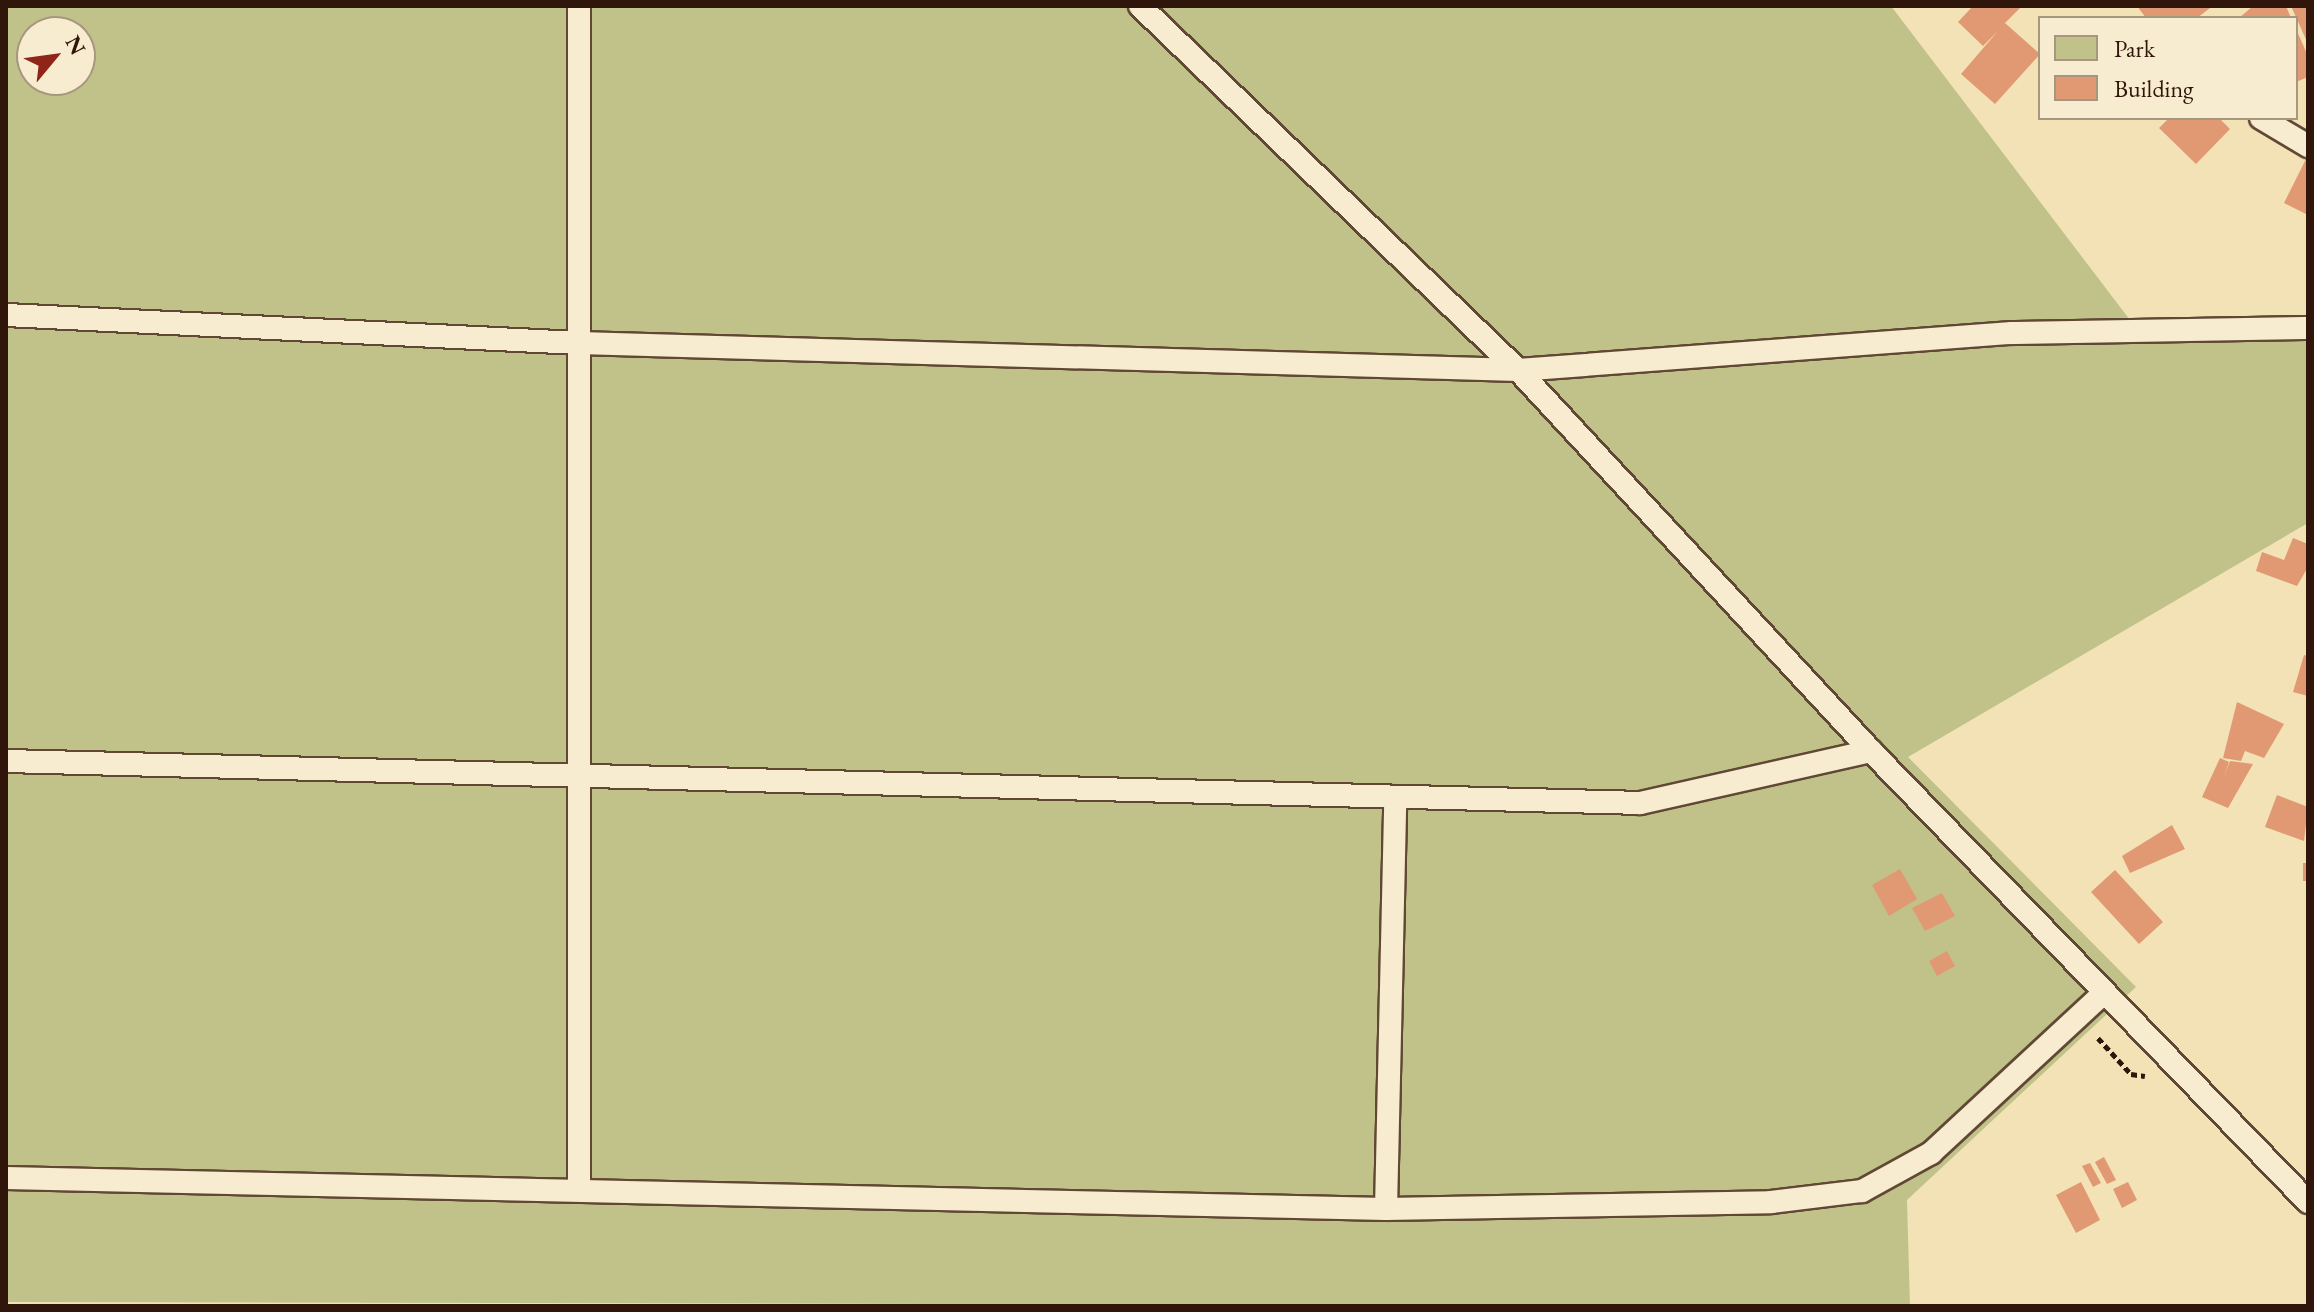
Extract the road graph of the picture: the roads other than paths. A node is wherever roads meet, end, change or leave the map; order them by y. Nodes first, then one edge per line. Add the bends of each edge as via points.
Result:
1 (579, 6) edge
2 (1140, 6) edge
3 (2264, 120) edge
4 (2308, 146) edge
5 (6, 315) edge
6 (2308, 328) edge
7 (579, 343) junction
8 (1518, 370) junction
9 (1871, 751) junction
10 (6, 761) edge
11 (576, 780) junction
12 (1395, 797) junction
13 (2103, 994) junction
14 (6, 1178) edge
15 (579, 1189) junction
16 (2308, 1202) edge
17 (1386, 1209) junction

1 - 7 lane
2 - 8 lane
3 - 4 lane
5 - 7 lane
6 - 8 lane via 2012,333
7 - 8 lane
7 - 11 lane
8 - 9 lane
9 - 12 lane via 1640,803
9 - 13 lane
10 - 11 lane
11 - 12 lane
11 - 15 lane
12 - 17 lane
13 - 16 lane
13 - 17 lane via 1931,1153 1862,1191 1771,1202
14 - 15 lane
15 - 17 lane

